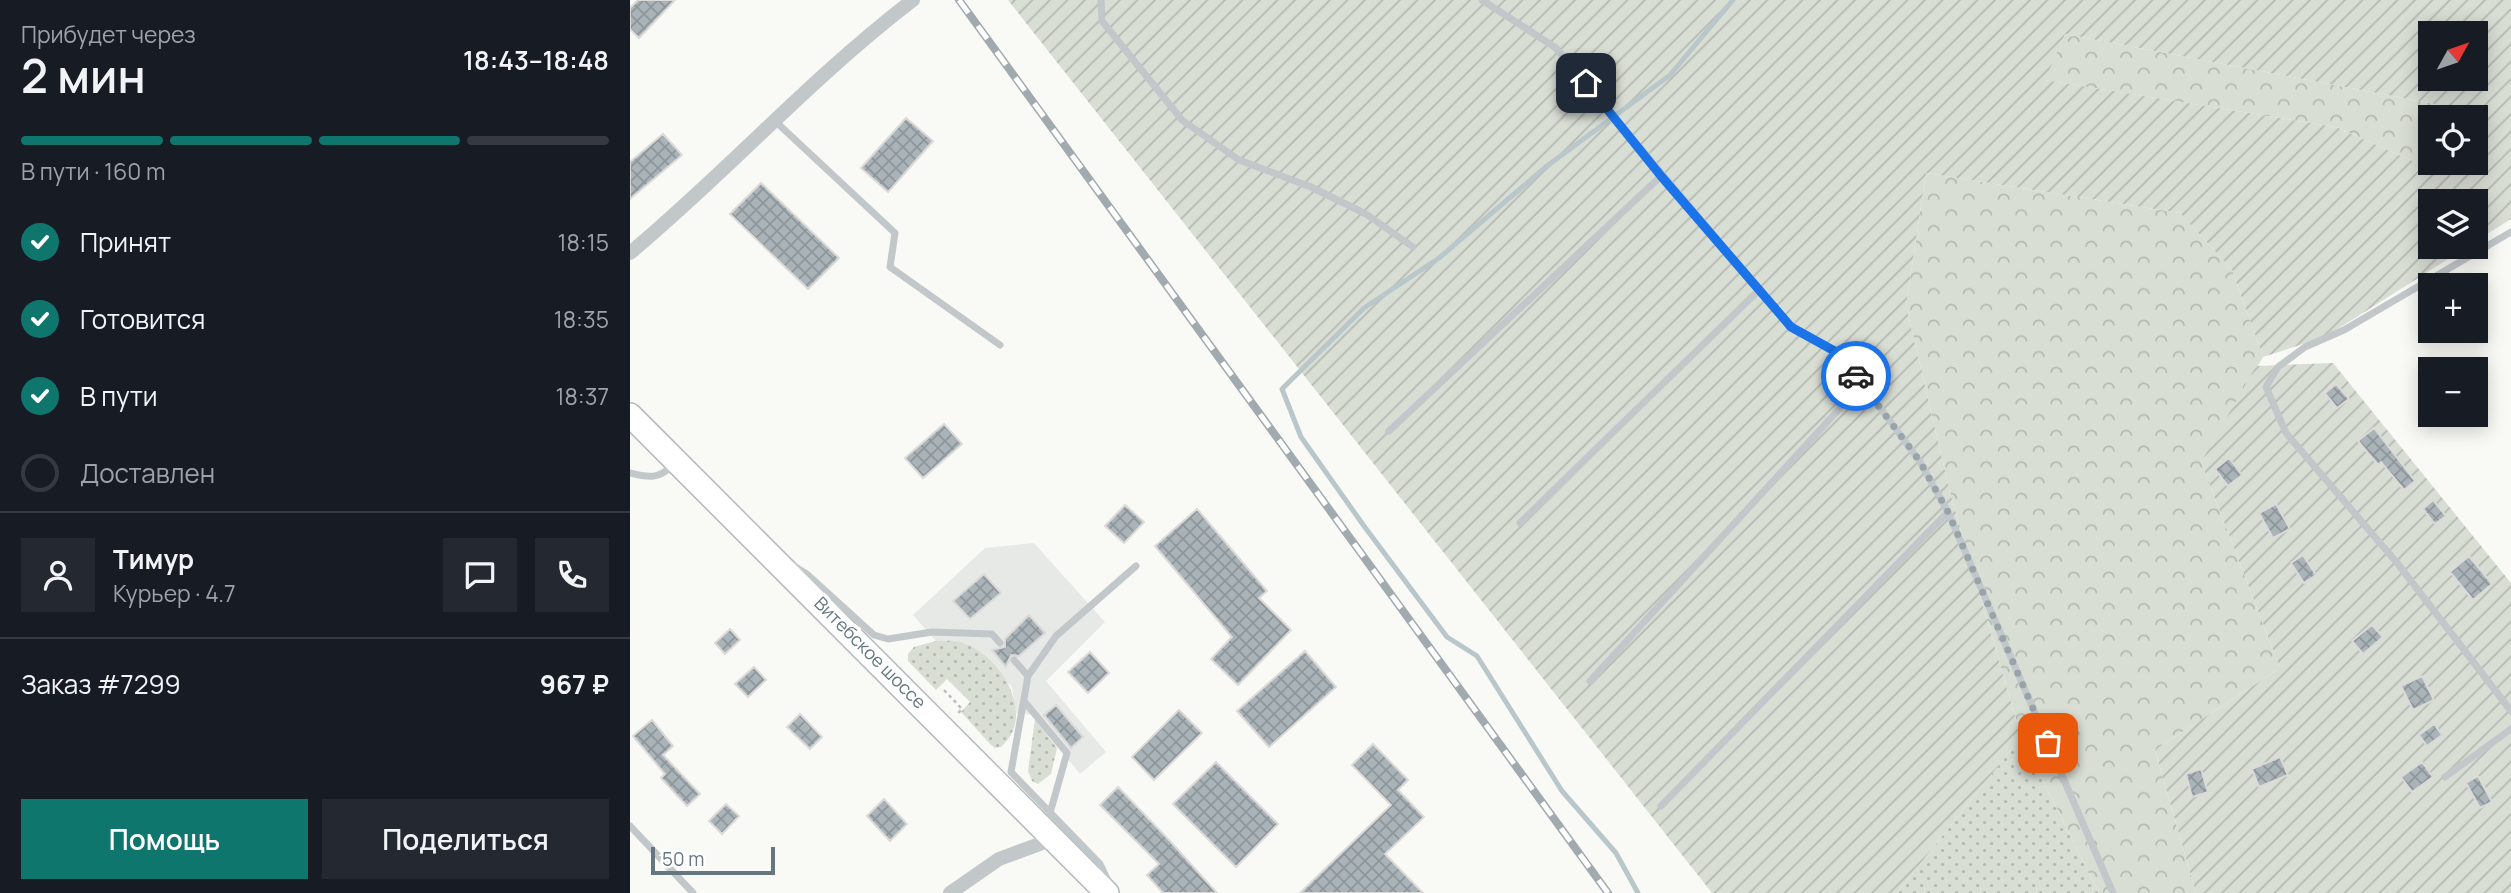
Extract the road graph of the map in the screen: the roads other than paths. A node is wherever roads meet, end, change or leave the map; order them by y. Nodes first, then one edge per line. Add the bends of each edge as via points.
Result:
1 (913, 0) edge
2 (1101, 0) edge
3 (1482, 0) edge
4 (774, 121) junction
5 (1661, 176) junction
6 (2511, 232) edge
7 (1412, 247) dead end
8 (630, 253) edge
9 (1758, 291) junction
10 (1000, 345) dead end
11 (1862, 384) junction
12 (630, 415) edge
13 (1389, 431) dead end
14 (677, 461) junction
15 (630, 473) edge
16 (1948, 512) junction
17 (1520, 523) dead end
18 (766, 549) junction
19 (1136, 566) dead end
20 (1000, 643) dead end
21 (1014, 660) dead end
22 (1028, 676) junction
23 (1590, 681) dead end
24 (1024, 701) junction
25 (2511, 711) edge
26 (2511, 729) edge
27 (2445, 777) dead end
28 (1661, 806) dead end
29 (1051, 813) junction
30 (630, 826) edge
31 (1053, 839) junction
32 (693, 893) edge
33 (950, 893) edge
34 (1107, 893) edge
35 (1113, 893) edge
36 (2113, 893) edge

1 - 4 street via 873,30
2 - 7 lane via 1102,22 1182,120 1239,160 1366,214
3 - 5 lane via 1556,48
4 - 8 street via 691,202
4 - 10 lane via 895,233 890,267
5 - 9 lane
5 - 13 lane
6 - 25 lane via 2344,330 2305,347 2278,367 2266,387 2286,433 2398,564
9 - 11 lane via 1791,327 1840,354
9 - 17 lane
11 - 16 lane via 1919,460
11 - 23 lane
12 - 14 main road, Витебское шоссе
14 - 15 lane via 662,476
14 - 18 main road, Витебское шоссе
16 - 28 lane
16 - 36 lane
18 - 20 lane via 808,575 874,635 888,639 932,632 992,634
18 - 31 main road, Витебское шоссе
19 - 22 lane via 1056,636
21 - 22 lane
22 - 24 lane
24 - 29 lane via 1011,772
24 - 29 lane via 1067,753
26 - 27 lane
29 - 35 lane via 1100,864
30 - 32 lane
31 - 33 street via 999,859
31 - 34 main road, Витебское шоссе

